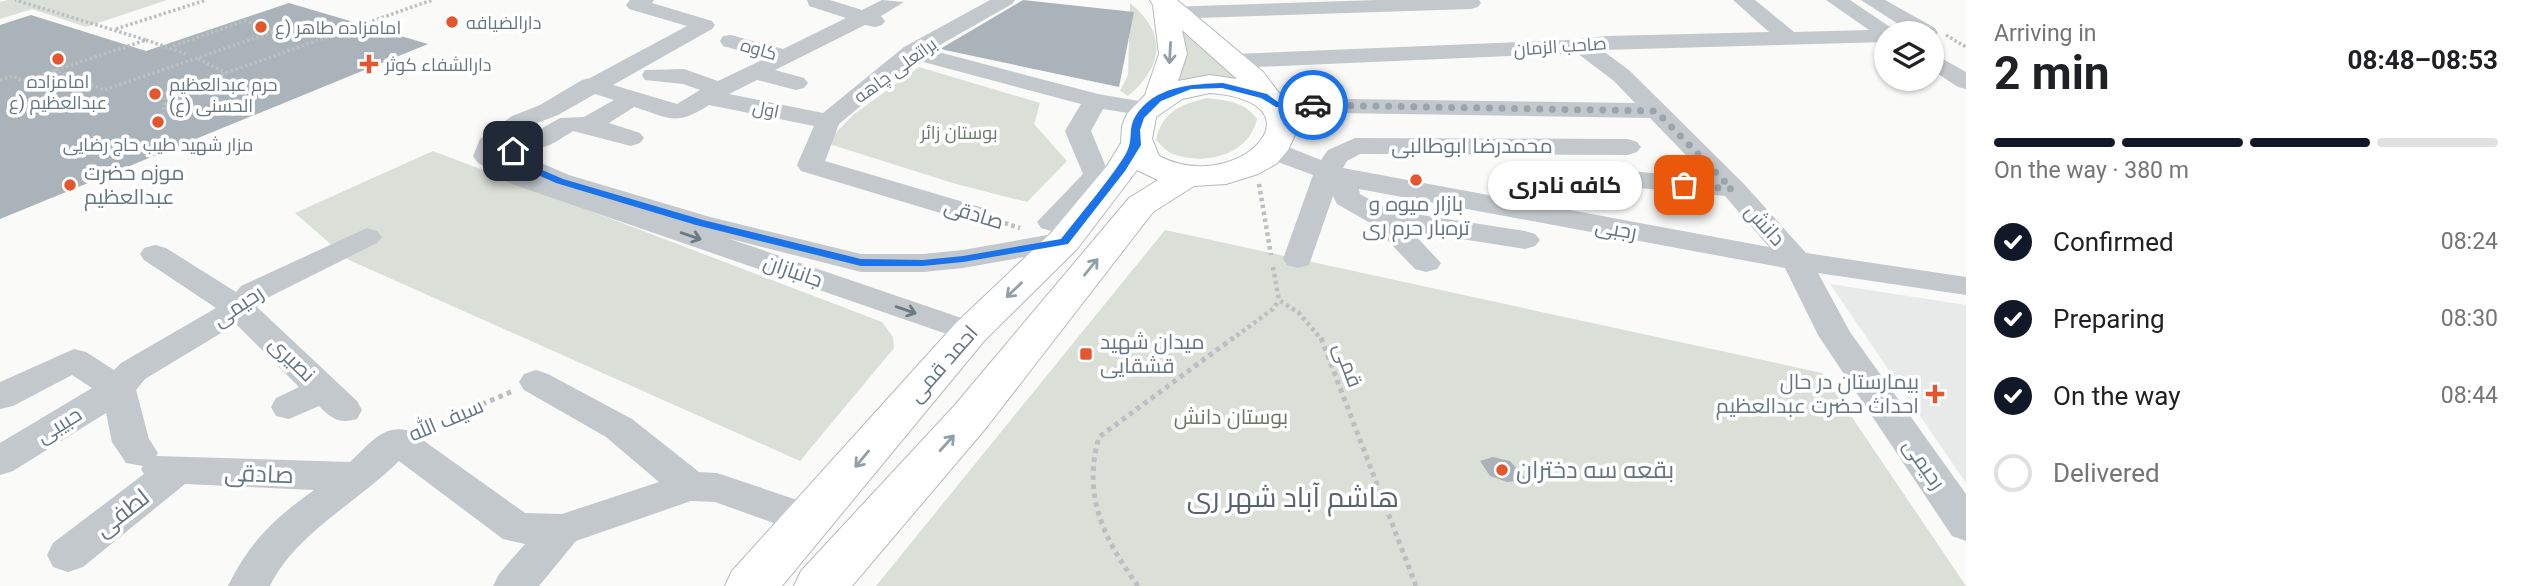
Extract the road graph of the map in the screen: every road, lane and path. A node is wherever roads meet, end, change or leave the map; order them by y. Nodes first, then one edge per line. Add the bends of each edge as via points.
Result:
1 (15, 0) edge
2 (206, 0) edge
3 (432, 0) edge
4 (644, 0) edge
5 (1005, 0) edge
6 (1743, 0) edge
7 (1836, 0) edge
8 (1871, 0) edge
9 (816, 2) dead end
10 (894, 2) dead end
11 (1471, 3) dead end
12 (1338, 4) edge
13 (1167, 8) edge
14 (1907, 21) edge
15 (890, 26) dead end
16 (1874, 26) edge
17 (115, 29) junction
18 (865, 29) junction
19 (275, 31) junction
20 (783, 34) dead end
21 (295, 35) dead end
22 (1874, 36) edge
23 (1789, 39) junction
24 (146, 40) junction
25 (731, 41) dead end
26 (815, 43) junction
27 (1944, 43) edge
28 (1581, 46) junction
29 (172, 48) junction
30 (912, 52) junction
31 (189, 55) dead end
32 (787, 57) junction
33 (1966, 57) edge
34 (198, 59) dead end
35 (1234, 61) junction
36 (1944, 68) edge
37 (54, 70) junction
38 (755, 72) junction
39 (229, 74) junction
40 (653, 75) dead end
41 (0, 80) edge
42 (1966, 82) edge
43 (796, 83) dead end
44 (590, 85) junction
45 (713, 93) junction
46 (1270, 100) junction
47 (1097, 101) junction
48 (624, 104) dead end
49 (1656, 111) junction
50 (163, 114) dead end
51 (1147, 118) junction
52 (568, 119) junction
53 (828, 121) junction
54 (529, 132) junction
55 (631, 138) dead end
56 (1628, 147) dead end
57 (1265, 158) junction
58 (810, 165) joint
59 (1563, 173) dead end
60 (1335, 175) junction
61 (1187, 176) junction
62 (1732, 189) junction
63 (977, 215) joint
64 (1382, 218) junction
65 (1058, 232) junction
66 (367, 237) dead end
67 (1525, 240) dead end
68 (155, 254) dead end
69 (1298, 259) dead end
70 (1796, 260) junction
71 (1426, 263) dead end
72 (1966, 286) edge
73 (1279, 300) junction
74 (239, 308) junction
75 (970, 332) junction
76 (536, 382) joint
77 (118, 389) junction
78 (0, 397) edge
79 (289, 407) dead end
80 (397, 440) junction
81 (0, 461) edge
82 (158, 465) junction
83 (690, 486) junction
84 (345, 487) junction
85 (810, 520) junction
86 (1966, 525) edge
87 (562, 530) junction
88 (68, 555) dead end
89 (251, 586) edge
90 (514, 586) edge
91 (751, 586) edge
92 (820, 586) edge
93 (1138, 586) edge
94 (1416, 586) edge

1 - 17 path
2 - 17 path
3 - 39 path
4 - 44 street via 636,5 705,25
5 - 30 street, براتعلی چاهه
6 - 23 street
7 - 16 street
8 - 14 street
9 - 18 street
10 - 18 street
11 - 12 street
12 - 13 street
13 - 35 main road
13 -> 51 main road, احمد قمی via 1173,54
15 - 18 street
17 - 24 path
18 - 26 street via 839,31
19 - 21 path
19 - 29 path via 245,22
19 - 37 path via 104,90
20 - 26 street
22 - 23 street, صاحب الزمان
23 - 28 street, صاحب الزمان
24 - 29 path
24 - 37 path
25 - 32 street, کاوه
26 - 32 street
27 - 33 street
28 - 35 street, صاحب الزمان
28 - 49 street, دانش via 1622,76
29 - 31 path
30 - 47 street
30 - 53 street, براتعلی چاهه
32 - 38 street
34 - 39 path
35 - 46 main road
36 - 42 street
37 - 41 path via 23,81 13,76
38 - 43 street
38 - 45 street
39 - 50 path via 166,94
40 - 45 street, اول via 684,76
44 - 45 street via 680,113
44 - 52 street
45 - 53 street, اول via 765,118
46 - 49 street
46 - 51 main road via 1243,89 1183,88
46 - 57 main road via 1284,126 1283,135
47 - 51 street
47 - 65 street via 1078,131 1096,174
48 - 52 street
49 - 62 street, دانش
51 - 61 main road via 1147,162
51 - 65 main road, احمد قمی via 1120,171
52 - 54 street
52 - 55 street
53 - 58 street, براتعلی چاهه
54 - 65 street, جانبازان via 513,151 532,169 559,181 700,223 861,263 950,261
54 -> 75 street, جانبازان via 489,144 486,156 519,177
56 - 60 street, محمدرضا ابوطالبی via 1355,146 1337,156
57 - 60 street, رجبی
57 - 61 main road via 1230,173
57 - 73 path
58 - 63 street, صادقی
59 - 62 street
60 - 64 street via 1347,198
60 - 69 street
60 - 70 street, رجبی
92 -> 61 main road via 970,417 1141,205
62 - 70 street, دانش
63 - 65 path, صادقی via 1036,232
64 - 67 street
64 - 71 street
65 -> 75 main road, احمد قمی
66 - 74 street, رحیمی via 252,293
68 - 74 street, نصیری
70 - 72 street, رجبی
70 - 86 street, رحیمی via 1835,335
73 - 93 path via 1273,309 1099,437 1092,466 1095,506 1119,561
73 - 94 path, قمی via 1299,313 1321,338
74 - 77 street, رحیمی via 133,372
74 - 79 street, نصیری via 334,399
75 -> 85 main road, احمد قمی
76 - 80 path, سیف الله
76 - 83 street via 619,428
77 - 78 street via 74,360
77 - 81 street, حبیبی
77 - 82 street via 131,442
80 - 84 street, سیف الله
80 - 87 street via 517,528
82 - 84 street, صادقی
82 - 88 street, لطفی via 95,518
83 - 85 street via 717,488
83 - 87 street
84 - 89 street, صادقی via 295,524 266,554
85 - 91 main road, احمد قمی
87 - 90 street

